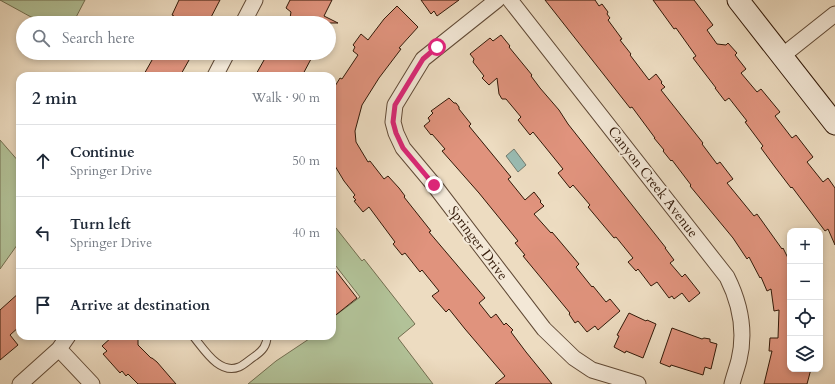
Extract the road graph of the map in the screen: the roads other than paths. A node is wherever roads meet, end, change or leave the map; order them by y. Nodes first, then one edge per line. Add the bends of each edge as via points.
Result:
1 (255, 0) edge
2 (497, 0) edge
3 (510, 0) edge
4 (738, 0) edge
5 (835, 14) edge
6 (247, 16) edge
7 (782, 56) junction
8 (223, 60) edge
9 (217, 72) edge
10 (835, 124) edge
11 (65, 340) edge
12 (196, 340) edge
13 (267, 340) edge
14 (59, 348) junction
15 (20, 384) edge
16 (92, 384) edge
17 (638, 384) edge
18 (732, 384) edge

1 - 6 street
2 - 17 street, Springer Drive via 423,59 395,105 393,122 396,133 403,148 544,329 574,358 592,370
3 - 18 street, Canyon Creek Avenue via 727,277 740,308 742,332 739,361
4 - 7 street
5 - 7 street
7 - 10 street
8 - 9 street
11 - 14 street
12 - 13 lane via 215,362 230,368 239,367 262,350
14 - 15 street
14 - 16 street

